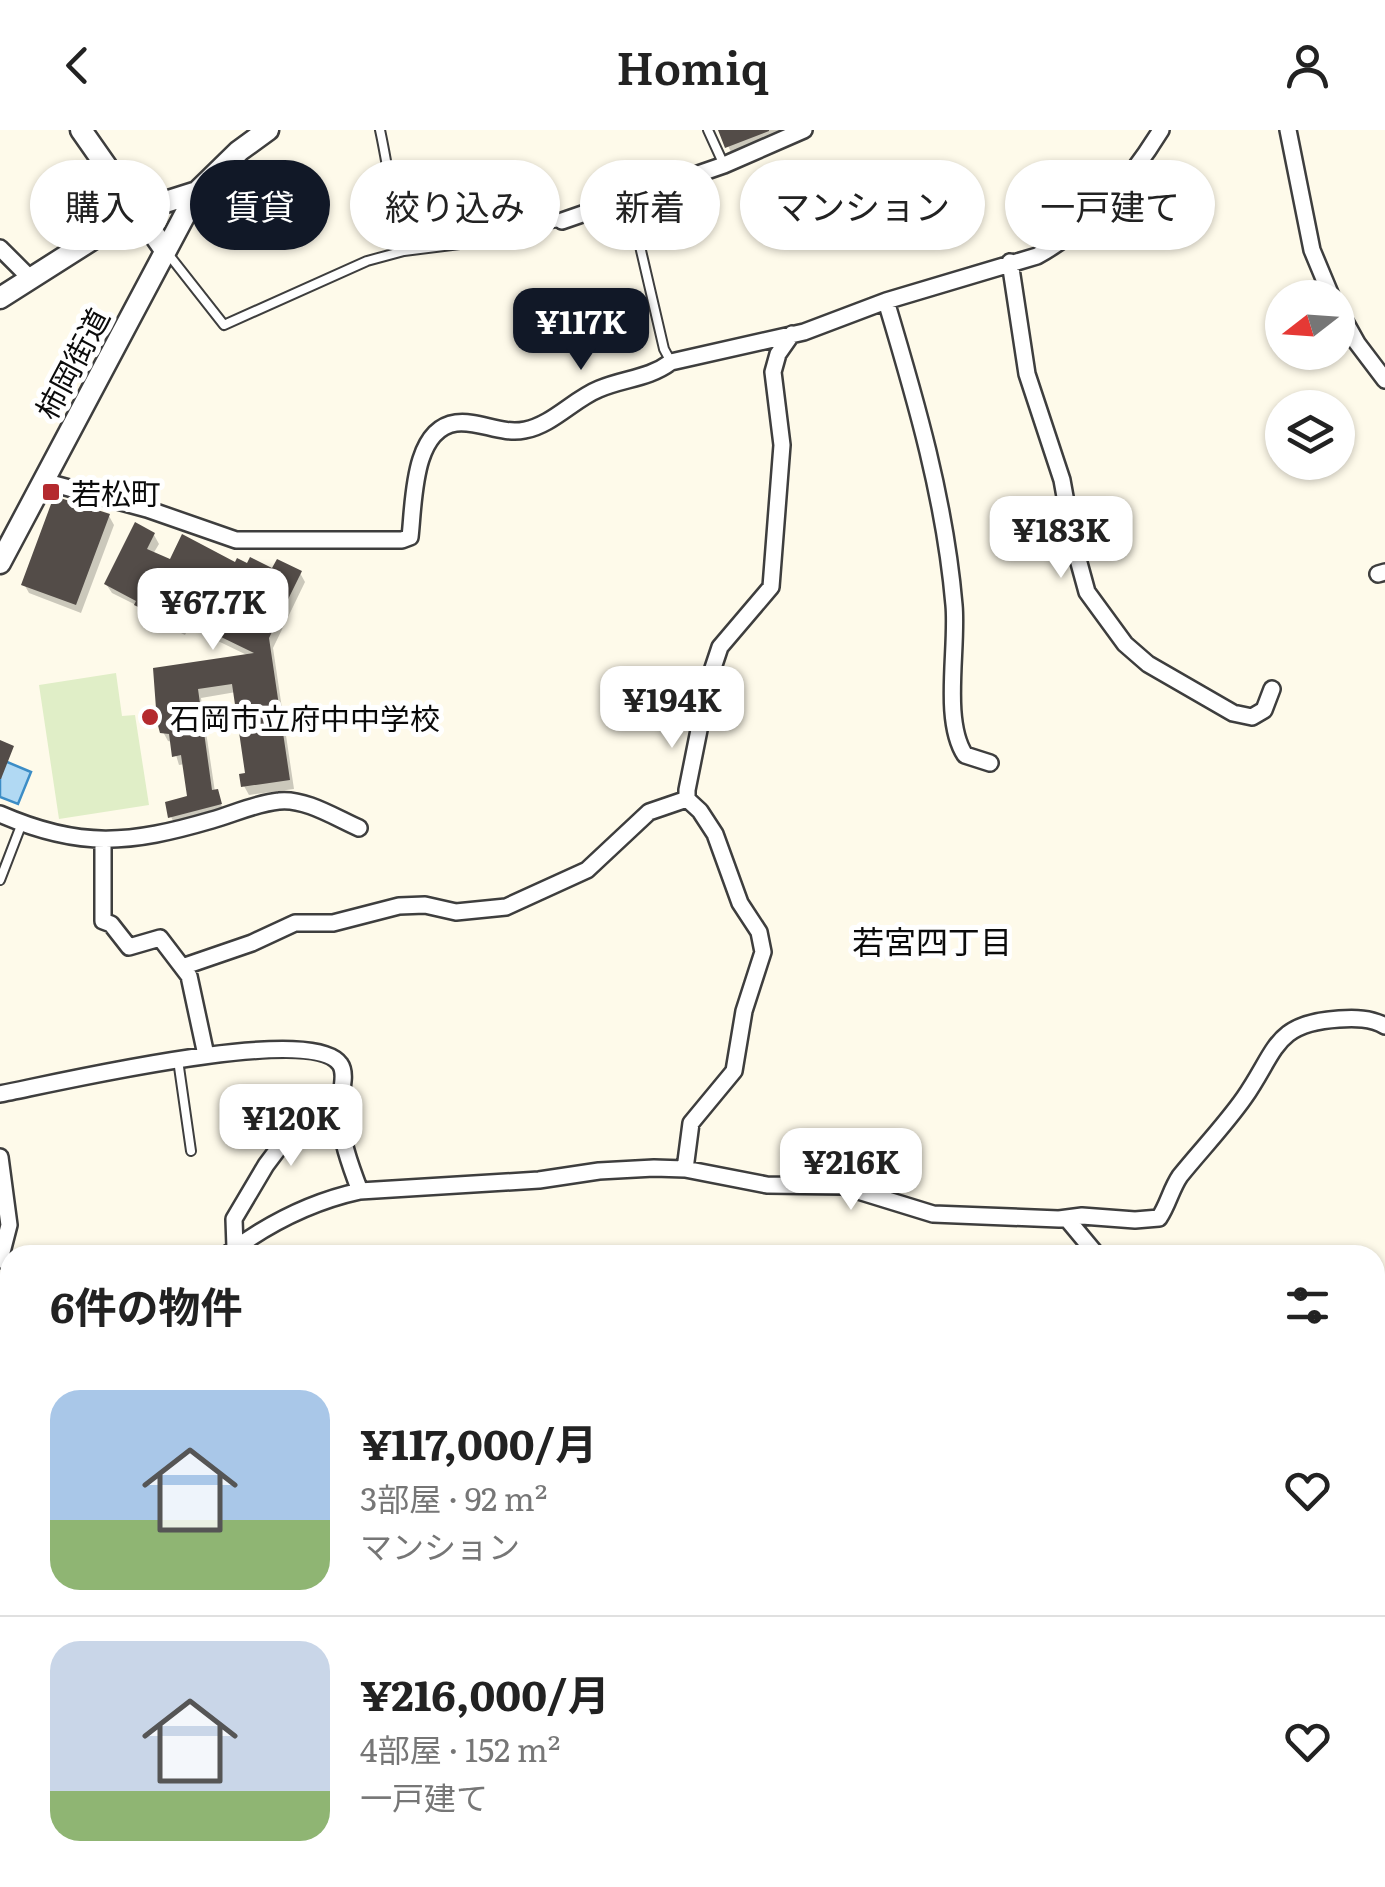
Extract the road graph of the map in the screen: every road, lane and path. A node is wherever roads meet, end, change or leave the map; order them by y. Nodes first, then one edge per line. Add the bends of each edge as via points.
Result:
1 (81, 130) edge
2 (268, 130) edge
3 (380, 130) edge
4 (708, 130) edge
5 (804, 130) edge
6 (1160, 130) edge
7 (1288, 130) edge
8 (102, 160) edge
9 (230, 160) edge
10 (724, 165) junction
11 (720, 166) edge
12 (190, 204) edge
13 (580, 216) edge
14 (562, 222) joint
15 (170, 239) edge
16 (0, 248) edge
17 (74, 250) edge
18 (164, 250) joint
19 (641, 250) edge
20 (404, 251) junction
21 (1010, 262) junction
22 (30, 278) junction
23 (1324, 280) edge
24 (0, 298) edge
25 (886, 300) junction
26 (792, 334) junction
27 (1355, 339) edge
28 (671, 362) junction
29 (1385, 380) edge
30 (44, 481) junction
31 (0, 563) edge
32 (1272, 689) dead end
33 (990, 763) dead end
34 (688, 799) junction
35 (0, 814) edge
36 (22, 823) junction
37 (360, 828) dead end
38 (103, 841) junction
39 (0, 880) edge
40 (185, 966) junction
41 (1385, 1026) edge
42 (206, 1055) junction
43 (178, 1060) junction
44 (340, 1092) junction
45 (0, 1094) edge
46 (191, 1151) dead end
47 (0, 1157) edge
48 (685, 1169) junction
49 (360, 1191) junction
50 (1067, 1219) junction
51 (4, 1245) edge
52 (232, 1245) edge
53 (241, 1245) edge
54 (1089, 1245) edge

1 - 8 street
2 - 9 street
3 - 20 lane
4 - 10 lane
5 - 10 street
6 - 21 street via 1093,217 1060,244
7 - 23 street via 1312,250
10 - 11 street
12 - 15 street, 柿岡街道
13 - 14 street
14 - 20 lane
16 - 22 street
17 - 22 street
18 - 20 lane via 224,325
18 - 30 street, 柿岡街道
19 - 28 lane
21 - 25 street
21 - 32 street via 1027,374 1062,480 1088,592 1148,664 1232,713 1252,717 1264,710
22 - 24 street
25 - 26 street
25 - 33 street via 946,528 955,609 954,733 965,755
26 - 28 street
26 - 34 street via 774,372 782,444 771,587 720,647
27 - 29 street
28 - 30 street via 654,375 601,388 536,427 500,431 457,423 440,429 418,462 410,537 393,542 236,540
30 - 31 street, 柿岡街道
34 - 40 street via 649,812 586,870 506,907 456,912 399,906 333,923 296,923
34 - 48 street via 715,834 764,952 734,1071 692,1124
35 - 36 street
36 - 38 street
36 - 39 lane
37 - 38 street via 280,800 179,830
38 - 40 street via 103,921 129,946 160,938
40 - 42 street
41 - 50 street via 1368,1019 1324,1020 1290,1032 1176,1181 1159,1218
42 - 43 street
42 - 44 street via 310,1049 340,1064
43 - 45 street
43 - 46 lane
44 - 49 street via 341,1127
44 - 52 street via 305,1113 266,1166 234,1219
47 - 51 street via 9,1225
48 - 49 street
48 - 50 street via 767,1185 842,1186 934,1214
49 - 53 street via 314,1203
50 - 54 street

